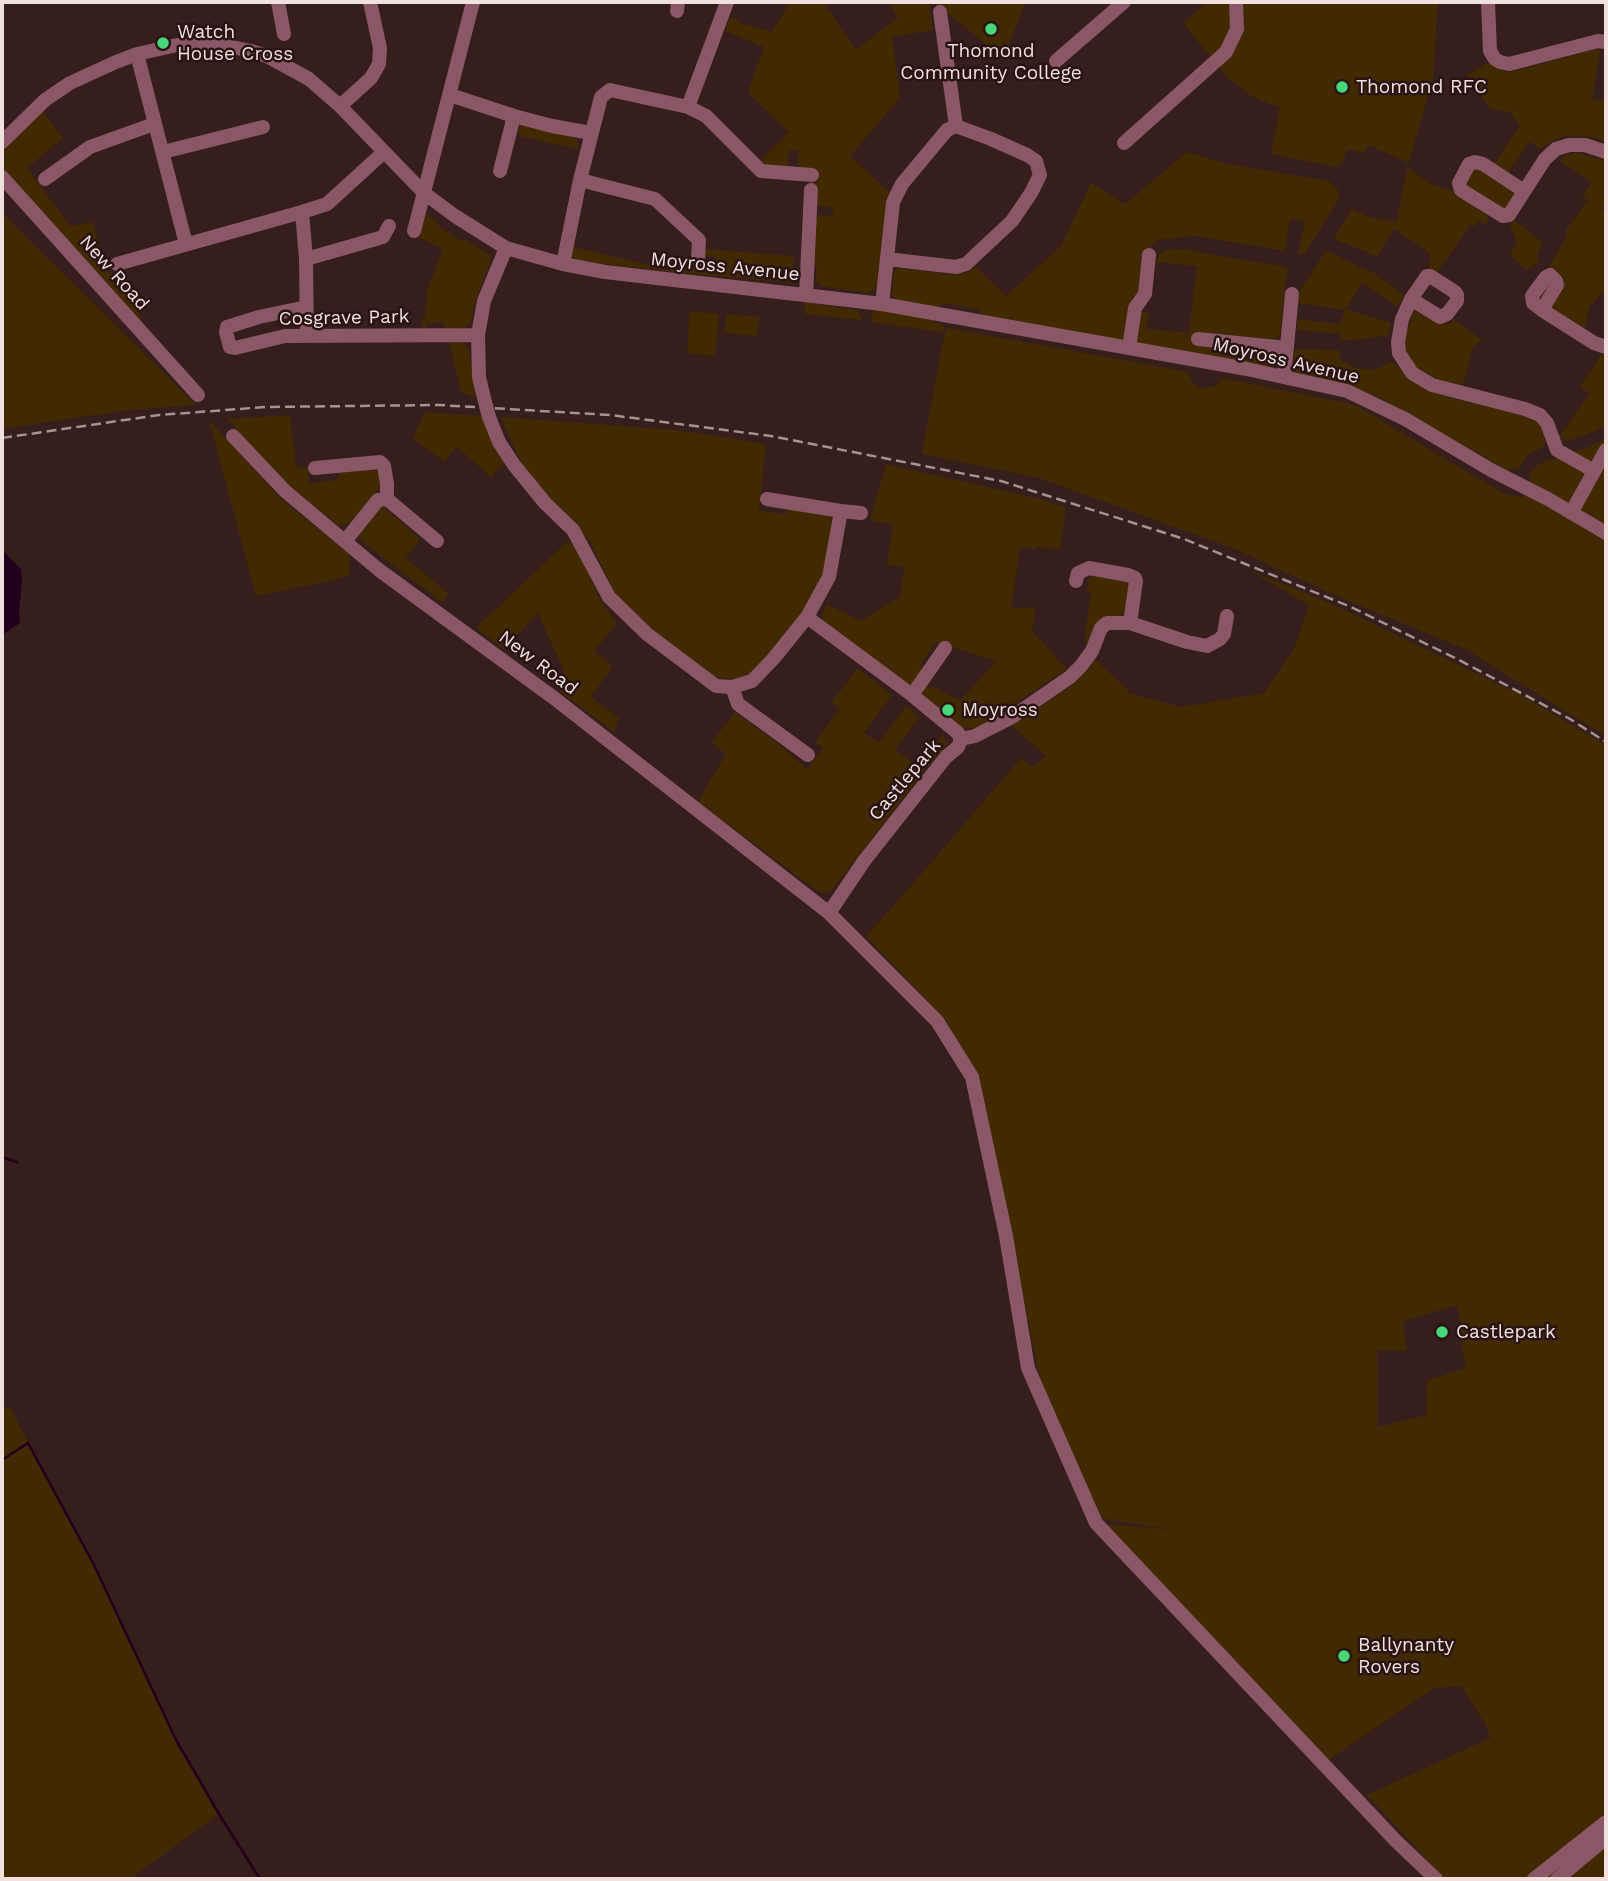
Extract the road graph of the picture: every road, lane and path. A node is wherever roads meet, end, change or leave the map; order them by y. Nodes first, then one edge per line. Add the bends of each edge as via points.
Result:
1 (278, 2) edge
2 (370, 2) edge
3 (472, 2) edge
4 (727, 2) edge
5 (1124, 2) edge
6 (1236, 2) edge
7 (1488, 2) edge
8 (940, 12) dead end
9 (284, 34) dead end
10 (1606, 42) edge
11 (138, 54) junction
12 (1056, 61) dead end
13 (450, 95) junction
14 (340, 106) junction
15 (688, 107) junction
16 (514, 116) junction
17 (155, 124) junction
18 (956, 126) junction
19 (263, 127) dead end
20 (591, 133) junction
21 (2, 142) edge
22 (1124, 143) dead end
23 (163, 152) junction
24 (384, 152) junction
25 (1606, 152) edge
26 (500, 171) dead end
27 (812, 175) dead end
28 (2, 177) edge
29 (45, 180) dead end
30 (580, 180) junction
31 (811, 190) dead end
32 (1524, 191) junction
33 (424, 193) junction
34 (302, 212) junction
35 (389, 226) dead end
36 (414, 231) dead end
37 (186, 244) junction
38 (506, 248) junction
39 (1149, 255) dead end
40 (887, 259) junction
41 (306, 260) junction
42 (698, 260) dead end
43 (117, 264) dead end
44 (563, 264) junction
45 (1292, 294) dead end
46 (806, 295) junction
47 (1411, 299) dead end
48 (882, 304) junction
49 (306, 307) junction
50 (1542, 310) dead end
51 (478, 335) junction
52 (307, 336) junction
53 (1198, 339) dead end
54 (1606, 346) edge
55 (1129, 348) junction
56 (1287, 348) junction
57 (1284, 377) junction
58 (198, 395) dead end
59 (233, 436) dead end
60 (1606, 450) edge
61 (315, 468) dead end
62 (1594, 471) junction
63 (387, 499) junction
64 (767, 499) dead end
65 (841, 511) junction
66 (861, 513) dead end
67 (1571, 513) junction
68 (1606, 533) edge
69 (345, 541) junction
70 (437, 541) dead end
71 (1076, 581) dead end
72 (1227, 616) dead end
73 (807, 617) junction
74 (1130, 623) junction
75 (945, 648) dead end
76 (732, 687) junction
77 (912, 695) junction
78 (961, 739) junction
79 (808, 755) dead end
80 (829, 913) junction
81 (1606, 1822) edge
82 (1606, 1838) edge
83 (1436, 1879) edge
84 (1534, 1879) edge
85 (1557, 1879) edge

1 - 9 street
2 - 14 street via 379,64 371,78
3 - 13 street
4 - 15 street
5 - 12 street
6 - 22 street via 1237,29 1226,52
7 - 10 street via 1490,51 1500,62 1509,64
8 - 18 street
11 - 14 street, Moyross Avenue via 202,44 251,51 309,79
11 - 17 street
11 - 21 street, Moyross Avenue via 70,83 40,104
13 - 16 street
13 - 33 street
14 - 24 street, Moyross Avenue
15 - 20 street via 610,90 601,97
15 - 27 street via 706,116 761,171
16 - 20 street
16 - 26 street
17 - 23 street
17 - 29 street via 99,142
18 - 40 street via 947,130 899,190 893,203
18 - 40 street via 1036,161 1040,175 1031,193 1012,221 966,264 956,267
19 - 23 street
20 - 30 street
23 - 37 street
24 - 33 street, Moyross Avenue
24 - 34 street via 327,204
25 - 32 street via 1585,145 1556,149
28 - 58 street, New Road
30 - 42 street via 655,199 699,240
30 - 44 street
31 - 46 street
32 - 32 street via 1509,215 1503,216 1461,190 1459,183 1469,164 1475,162
33 - 36 street
33 - 38 street, Moyross Avenue
34 - 37 street
34 - 41 street
35 - 41 street via 383,237
37 - 43 street
38 - 44 street, Moyross Avenue
38 - 51 street via 484,301
39 - 55 street
40 - 48 street
41 - 49 street
44 - 46 street, Moyross Avenue
45 - 56 street
46 - 48 street, Moyross Avenue
47 - 62 street via 1398,342 1399,353 1412,373 1432,385 1540,415 1557,450
48 - 55 street, Moyross Avenue
49 - 52 street
49 - 52 street, Cosgrave Park via 227,327 226,332 230,347 235,348 272,338
50 - 54 street
51 - 52 street, Cosgrave Park
51 - 76 street, bridge via 479,377 489,417 514,465 573,530 610,597 647,634 716,686
53 - 56 street
55 - 57 street, Moyross Avenue
56 - 57 street
57 - 67 street, Moyross Avenue via 1347,391 1369,401
59 - 69 street, New Road via 285,491
60 - 62 street
61 - 63 street via 380,462
62 - 67 street
63 - 69 street via 378,500
63 - 70 street
64 - 65 street
65 - 66 street
65 - 73 street via 829,578
67 - 68 street, Moyross Avenue
69 - 80 street, New Road
71 - 74 street via 1078,573 1089,568 1135,578
72 - 74 street via 1224,634 1207,646
73 - 76 street via 752,681
73 - 77 street
74 - 78 street, Castlepark via 1107,623 1070,677 1012,717
75 - 77 street
76 - 79 street via 738,704
77 - 78 street
78 - 80 street, Castlepark via 864,861
80 - 83 street, New Road via 936,1021 972,1077 1028,1368 1096,1523
81 - 84 street
82 - 85 street

